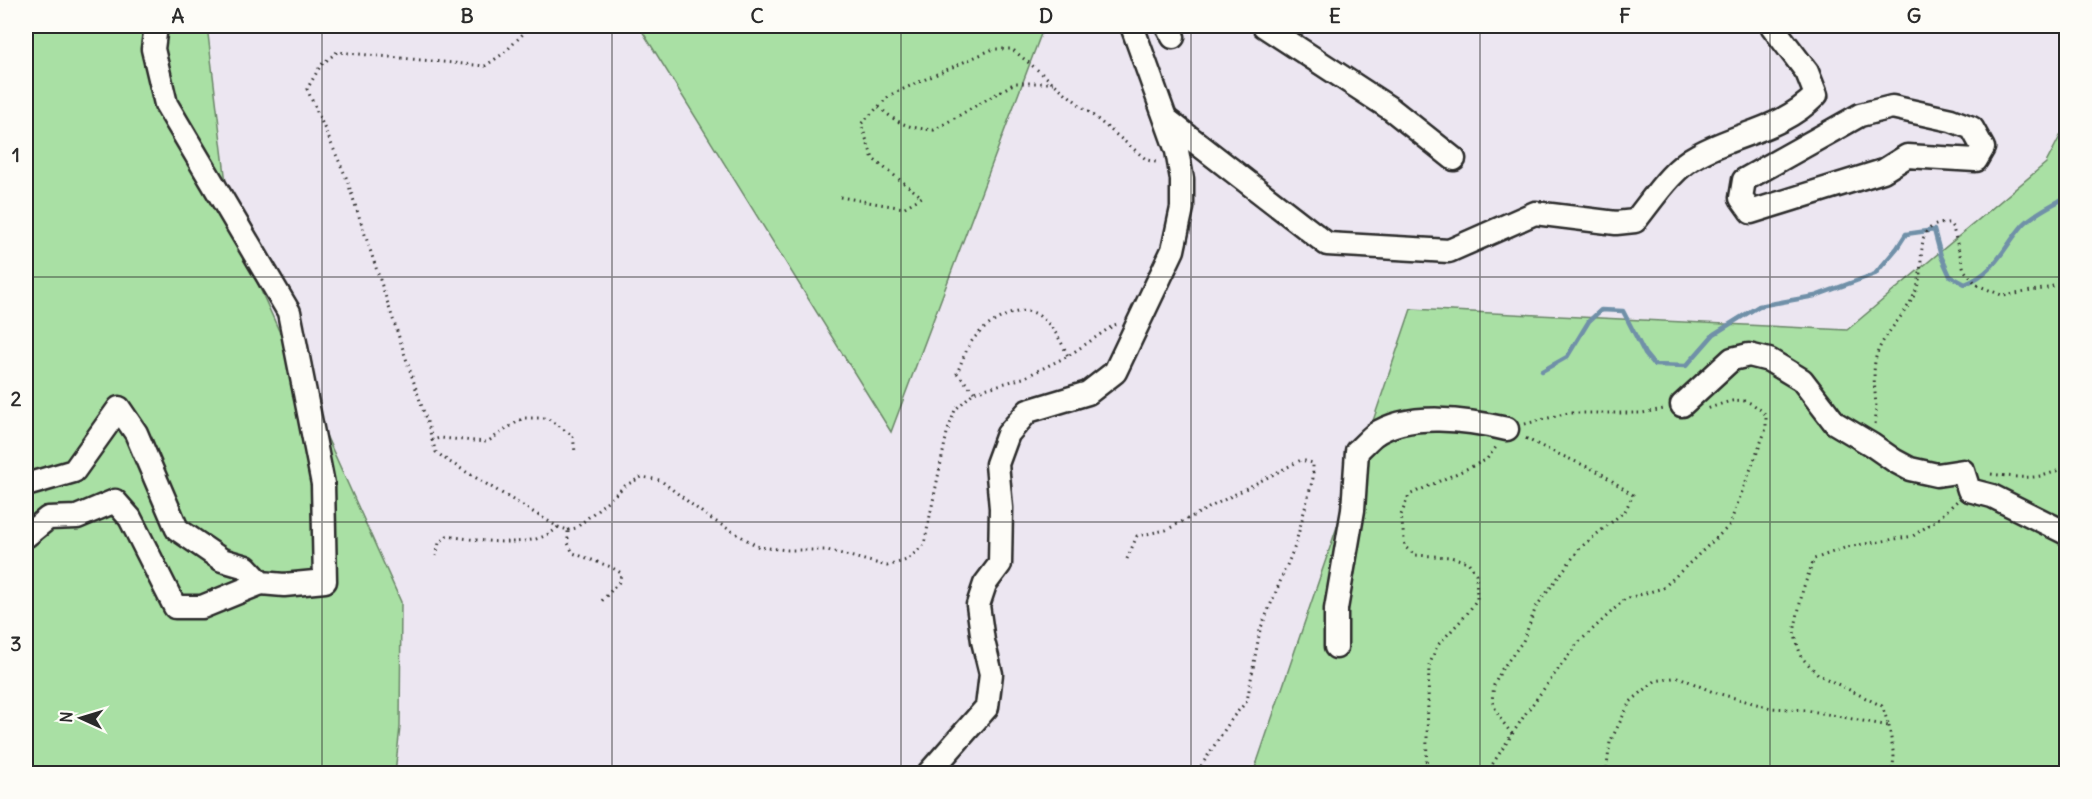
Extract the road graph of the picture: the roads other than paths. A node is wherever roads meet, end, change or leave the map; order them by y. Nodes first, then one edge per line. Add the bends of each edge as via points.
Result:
1 (156, 26) edge
2 (1131, 26) edge
3 (1264, 26) edge
4 (1772, 26) edge
5 (1165, 119) junction
6 (1784, 120) junction
7 (1836, 128) junction
8 (1454, 159) dead end
9 (1682, 405) road end
10 (1513, 428) road end
11 (26, 485) edge
12 (2067, 533) edge
13 (26, 536) edge
14 (261, 583) junction
15 (1336, 647) dead end
16 (928, 774) edge

1 - 14 street via 153,49 166,104 289,312 323,484 325,581
2 - 5 street
3 - 8 street via 1391,109
4 - 6 street via 1807,72 1816,95
5 - 6 street via 1326,244 1449,251 1534,213 1616,223 1635,221 1678,169 1697,155
5 - 16 street via 1178,151 1182,179 1182,208 1173,250 1115,372 1088,393 1028,411 1008,434 996,464 1001,508 1000,564 985,585 978,605 991,674 987,707
6 - 7 street
7 - 7 street via 1860,115 1892,107 1972,128 1983,148 1976,160 1907,156 1883,171 1751,212 1741,198 1744,180
9 - 12 street via 1732,359 1749,355 1769,360 1802,380 1835,423 1894,461 1910,469 1966,480
10 - 15 street via 1435,419 1392,426 1374,435 1358,452 1353,510 1336,609
11 - 14 street via 74,471 119,408 136,433 177,529 222,560 246,567
13 - 14 street via 48,518 77,518 115,501 130,518 175,607 202,607

